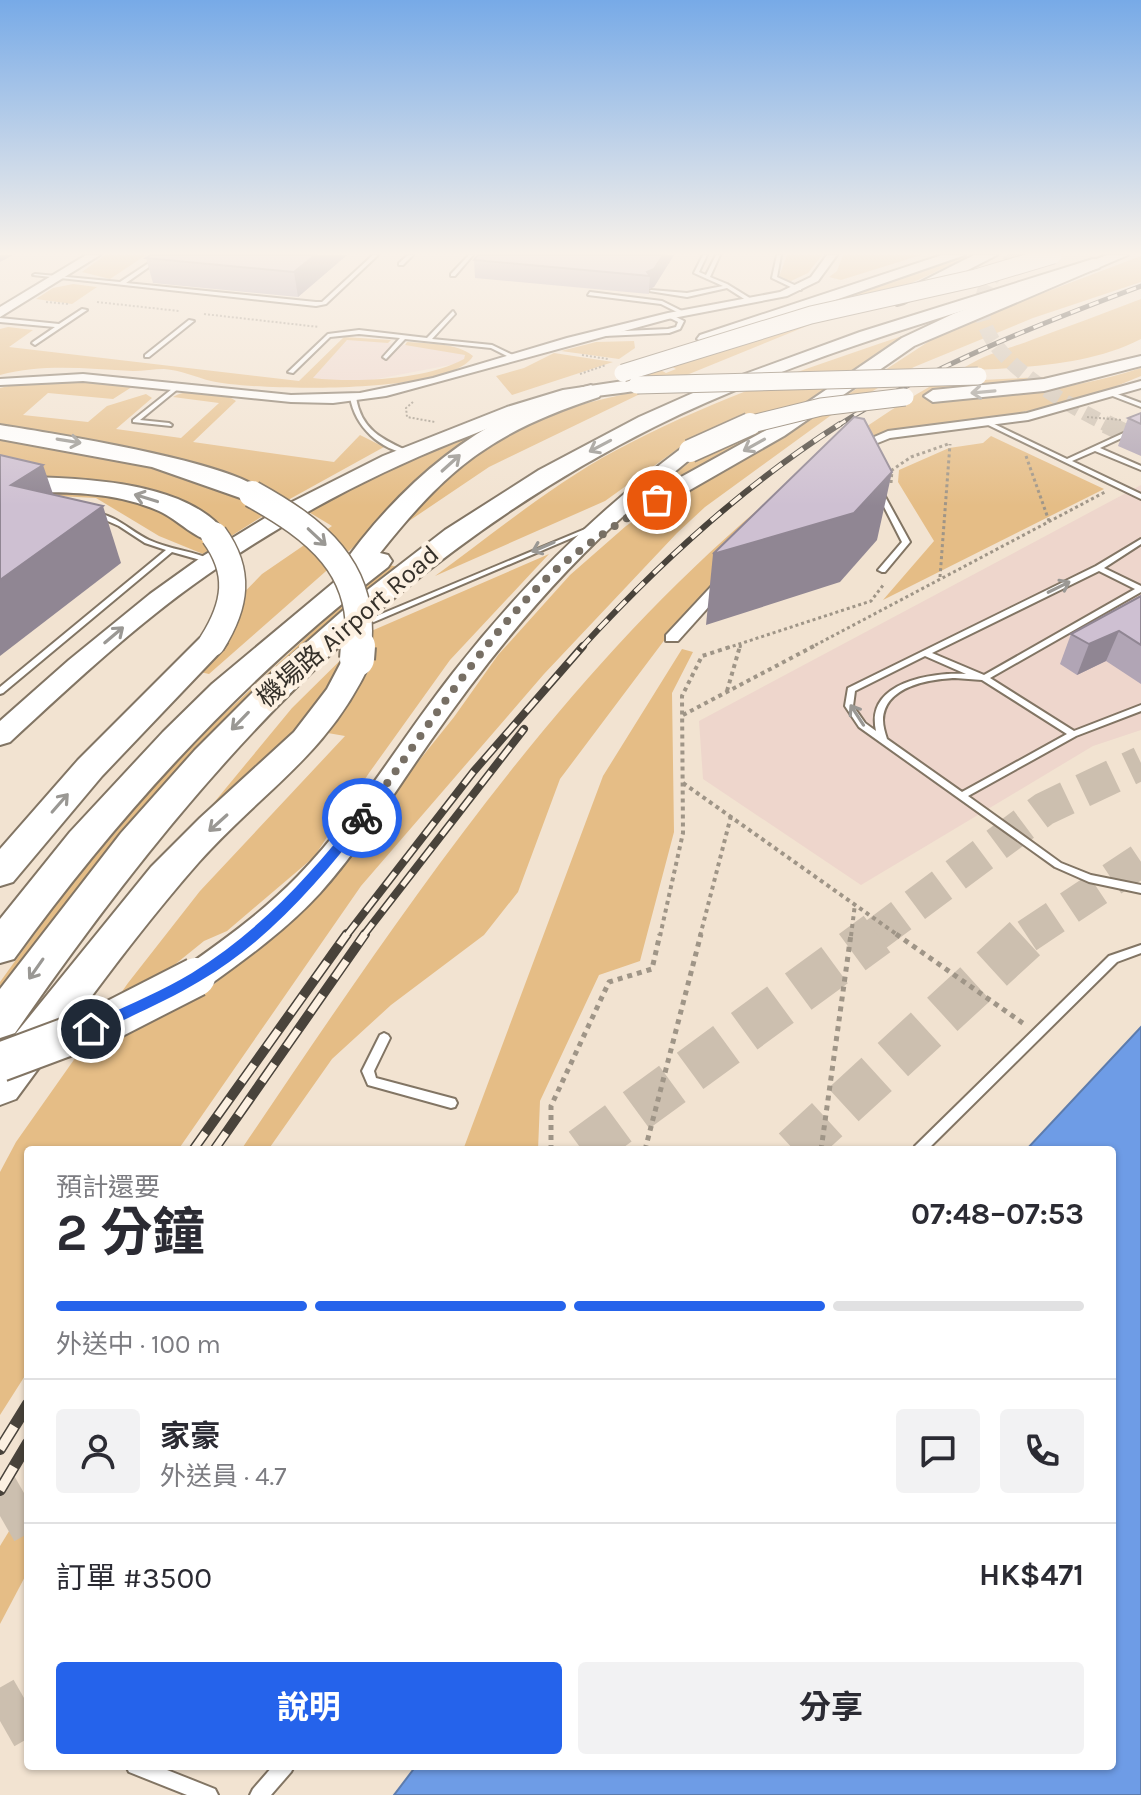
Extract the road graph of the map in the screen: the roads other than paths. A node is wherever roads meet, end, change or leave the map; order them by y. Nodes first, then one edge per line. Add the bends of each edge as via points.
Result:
1 (41, 339) edge
2 (169, 339) edge
3 (325, 339) edge
4 (402, 339) edge
5 (418, 339) edge
6 (584, 339) edge
7 (705, 339) edge
8 (734, 339) edge
9 (813, 339) edge
10 (859, 339) edge
11 (915, 339) edge
12 (428, 340) joint
13 (35, 343) dead end
14 (480, 346) junction
15 (1141, 347) edge
16 (147, 356) dead end
17 (386, 357) dead end
18 (515, 358) junction
19 (1141, 361) edge
20 (479, 369) junction
21 (291, 372) dead end
22 (623, 373) junction
23 (0, 382) edge
24 (1141, 384) edge
25 (177, 387) junction
26 (591, 392) junction
27 (1112, 394) junction
28 (563, 396) junction
29 (353, 397) junction
30 (1141, 405) edge
31 (986, 422) junction
32 (169, 425) dead end
33 (1141, 427) edge
34 (0, 432) edge
35 (1094, 448) junction
36 (400, 455) junction
37 (1067, 461) junction
38 (836, 462) edge
39 (1141, 468) edge
40 (875, 483) edge
41 (0, 485) edge
42 (489, 486) dead end
43 (1141, 497) edge
44 (464, 502) dead end
45 (642, 508) junction
46 (91, 513) edge
47 (600, 525) junction
48 (1141, 541) edge
49 (213, 548) junction
50 (169, 551) junction
51 (1099, 568) junction
52 (734, 570) edge
53 (882, 570) dead end
54 (551, 575) junction
55 (1141, 589) edge
56 (337, 591) junction
57 (672, 638) dead end
58 (319, 643) junction
59 (924, 653) junction
60 (31, 665) junction
61 (984, 678) junction
62 (0, 691) edge
63 (0, 700) edge
64 (1141, 708) edge
65 (1, 734) edge
66 (1073, 734) junction
67 (883, 740) junction
68 (963, 795) junction
69 (0, 873) edge
70 (1141, 889) edge
71 (0, 948) edge
72 (1141, 949) edge
73 (0, 1021) edge
74 (384, 1038) dead end
75 (0, 1062) edge
76 (0, 1086) edge
77 (451, 1103) dead end
78 (923, 1146) edge
79 (145, 1770) edge
80 (281, 1770) edge
81 (209, 1795) edge
82 (259, 1795) edge

1 - 13 lane
2 - 16 lane
3 - 21 lane
4 - 17 lane
5 - 12 lane
6 - 18 street
7 - 36 main road via 520,400
8 - 22 main road, bridge
9 - 42 highway, 機場路 Airport Road via 617,416
10 -> 58 highway, 機場路 Airport Road via 636,427 562,467 414,565
11 -> 45 main road via 777,432
12 - 14 lane
14 - 18 lane
14 - 20 lane via 484,356
15 - 22 main road, bridge via 1059,369 978,376 712,381
18 - 20 street
19 -> 47 main road, bridge via 1044,385 850,402 732,430 690,451
20 - 29 street via 425,386
22 - 26 main road
22 - 28 main road
23 - 25 street via 78,375
24 - 27 street
25 - 29 street via 290,398
25 - 32 lane via 135,421
26 - 28 main road
56 -> 26 highway via 395,518 461,454 519,418
27 - 30 lane
27 - 31 street
28 - 36 main road
29 - 36 lane via 353,413 361,426
31 - 37 lane
31 - 38 street via 878,438
33 - 35 lane
34 -> 76 highway, bridge via 137,454 252,494 304,526 341,563 360,608 361,633 357,659 338,700 311,737 168,874
35 - 37 lane
35 - 39 lane
36 - 49 main road
37 - 43 lane
40 - 53 lane via 906,542
49 -> 41 highway via 182,512 141,496 85,487
44 - 56 highway, 機場路 Airport Road
45 - 47 lane
45 - 54 main road
46 - 50 lane
47 - 54 main road
47 -> 58 lane
48 - 51 lane
49 - 50 lane
65 -> 49 main road
69 -> 49 highway, bridge via 90,768 212,643 230,612 236,586 231,562
50 - 60 lane
51 - 55 lane
59 -> 51 lane
52 - 57 street
54 - 75 main road, bridge via 454,689 320,872 259,931 196,977 85,1032
55 - 61 lane
56 - 71 highway, 機場路 Airport Road via 241,674 164,752
58 -> 73 highway, 機場路 Airport Road via 174,791
59 - 61 lane
67 -> 59 lane via 862,725 849,706 851,690
60 - 62 lane
60 - 63 lane
61 - 66 lane
61 - 67 lane via 930,676 888,696 877,718
64 - 66 lane
66 - 68 lane
67 - 68 lane
68 - 70 lane via 1058,865
72 - 78 lane via 1113,959
74 - 77 lane via 368,1071 372,1082
79 - 81 lane
80 - 82 lane

